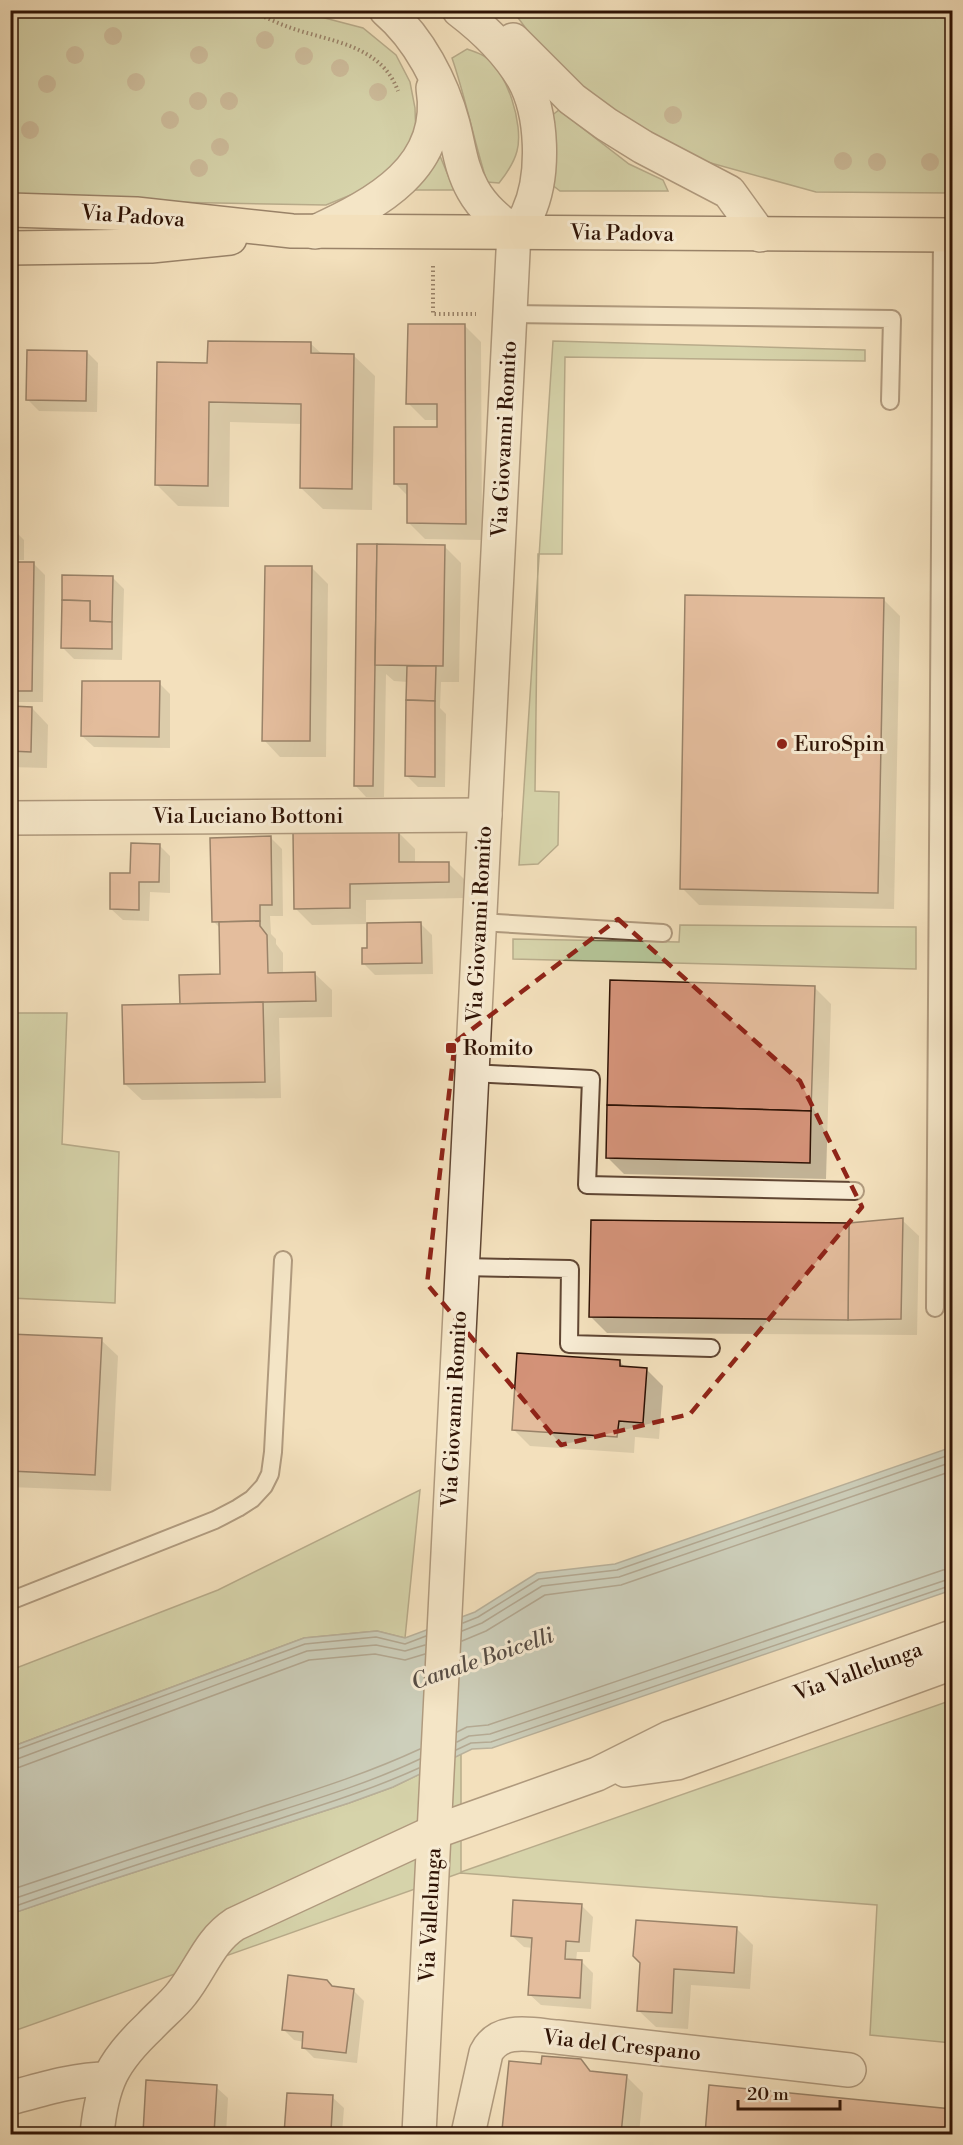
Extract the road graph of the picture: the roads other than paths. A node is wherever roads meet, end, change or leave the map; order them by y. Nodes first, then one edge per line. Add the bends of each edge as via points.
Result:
1 (386, 10) edge
2 (459, 10) edge
3 (474, 10) edge
4 (430, 69) junction
5 (10, 210) edge
6 (304, 232) junction
7 (514, 232) junction
8 (760, 235) junction
9 (947, 235) edge
10 (10, 248) edge
11 (510, 314) junction
12 (947, 340) edge
13 (891, 401) dead end
14 (947, 434) edge
15 (485, 814) junction
16 (10, 818) edge
17 (479, 922) junction
18 (663, 933) dead end
19 (471, 1073) junction
20 (855, 1191) dead end
21 (283, 1260) dead end
22 (461, 1267) junction
23 (935, 1308) dead end
24 (711, 1348) dead end
25 (10, 1601) edge
26 (952, 1637) edge
27 (952, 1663) edge
28 (597, 1774) junction
29 (434, 1832) junction
30 (849, 2070) dead end
31 (108, 2079) junction
32 (10, 2098) edge
33 (97, 2134) edge
34 (419, 2134) edge
35 (468, 2134) edge

1 - 4 street via 410,37
2 - 7 street via 507,55 531,97 539,149 538,179 527,215
3 - 8 street via 525,50 572,99 606,124 729,192
4 - 6 street via 435,98 430,139 410,171 368,206
4 - 7 street via 446,100 465,174 474,192
5 - 6 main road, Via Padova via 136,214
6 - 7 main road, Via Padova
6 - 10 main road, Via Padova via 151,246
7 - 8 main road, Via Padova
7 - 11 street, Via Giovanni Romito
8 - 9 main road, Via Padova
9 - 12 lane
11 - 13 lane via 892,320
11 - 15 street, Via Giovanni Romito
12 - 14 lane
14 - 23 lane
15 - 16 street, Via Luciano Bottoni
15 - 17 street, Via Giovanni Romito
17 - 18 lane
17 - 19 street, Via Giovanni Romito
19 - 20 lane via 591,1079 587,1185
19 - 22 street, Via Giovanni Romito
21 - 25 lane via 273,1452 264,1486 245,1504 215,1520
22 - 24 lane via 570,1269 569,1344
22 - 29 street, Via Giovanni Romito
26 - 28 street, Via Vallelunga via 669,1738
27 - 28 street, Via Vallelunga via 677,1763
28 - 29 street, Via Vallelunga
29 - 31 street via 227,1929 181,1995 133,2043
29 - 34 street, Via Vallelunga
30 - 35 street, Via del Crespano via 518,2033 498,2039 486,2053
31 - 32 street via 62,2084
31 - 33 street

